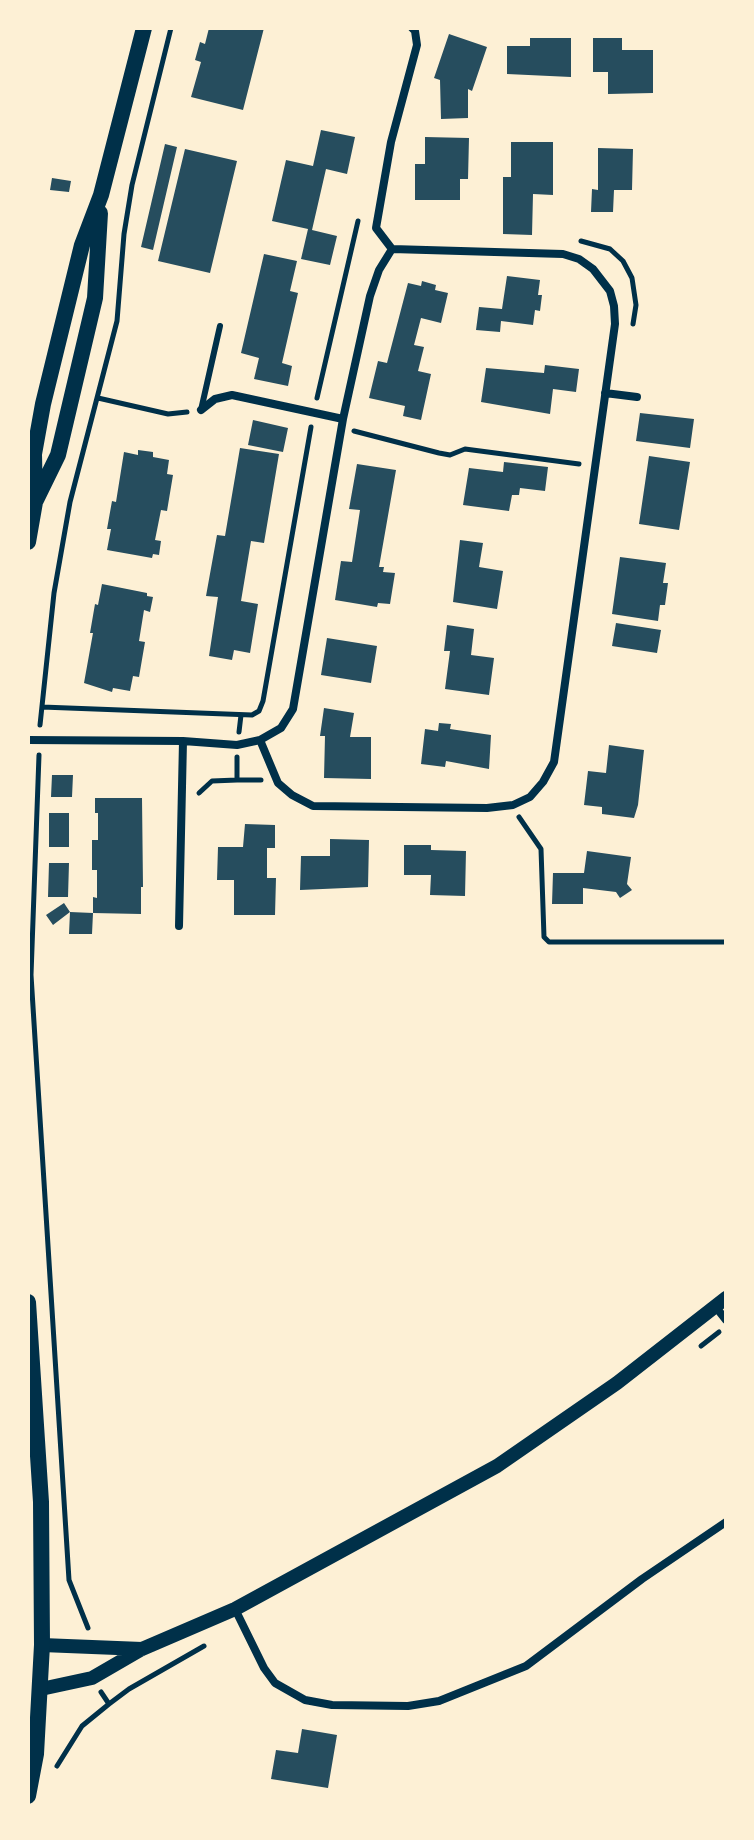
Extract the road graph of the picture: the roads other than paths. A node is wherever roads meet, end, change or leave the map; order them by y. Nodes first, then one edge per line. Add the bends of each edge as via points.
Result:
1 (144, 28) edge
2 (415, 29) edge
3 (101, 195) junction
4 (392, 249) junction
5 (220, 326) dead end
6 (605, 393) junction
7 (637, 397) dead end
8 (201, 410) joint
9 (342, 423) junction
10 (32, 501) edge
11 (28, 542) edge
12 (28, 740) edge
13 (260, 740) junction
14 (183, 741) junction
15 (179, 926) dead end
16 (28, 1302) edge
17 (720, 1302) edge
18 (726, 1320) edge
19 (726, 1522) edge
20 (235, 1609) junction
21 (42, 1645) junction
22 (142, 1649) junction
23 (41, 1689) junction
24 (28, 1796) edge

1 - 3 main road
2 - 4 street via 417,45 391,142 376,228
3 - 10 main road via 82,245 43,404
3 - 10 main road via 95,298 58,455
4 - 6 street via 544,252 579,259 601,277 614,306
4 - 9 street via 370,296
5 - 8 lane
6 - 7 street
6 - 13 street via 554,762 530,797 487,808 313,806 278,783
8 - 9 street via 232,395
9 - 13 street via 293,709 281,728
10 - 11 main road
12 - 14 street
13 - 14 street via 237,745
14 - 15 street
16 - 21 main road via 41,1502
17 - 18 street
17 - 20 street via 617,1383 497,1466
19 - 20 street via 526,1666 439,1701 408,1706 305,1700 275,1683
20 - 22 street
21 - 22 street
21 - 23 main road
22 - 23 street via 92,1678
23 - 24 main road

